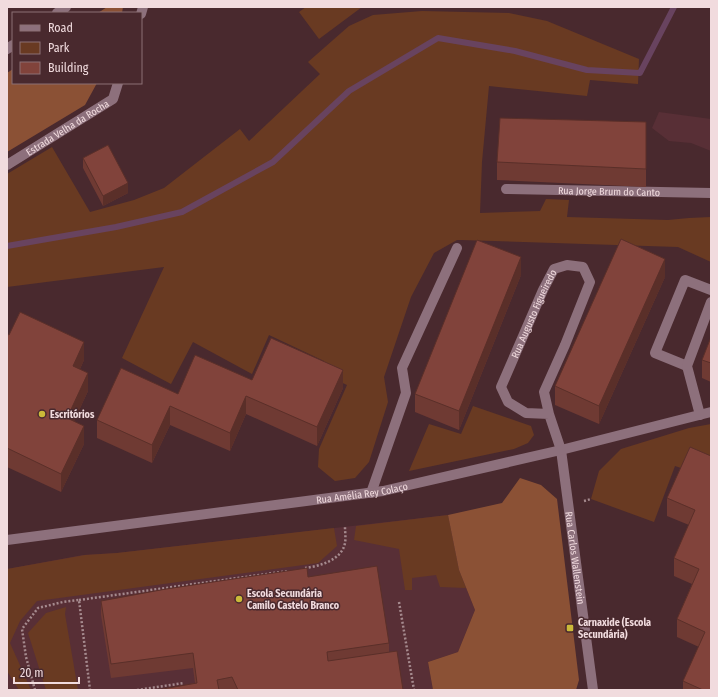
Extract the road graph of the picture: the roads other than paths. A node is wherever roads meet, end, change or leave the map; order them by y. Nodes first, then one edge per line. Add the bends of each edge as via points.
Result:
1 (118, 84) edge
2 (7, 165) edge
3 (506, 189) dead end
4 (711, 193) edge
5 (457, 248) dead end
6 (711, 290) edge
7 (711, 302) edge
8 (687, 366) junction
9 (711, 412) edge
10 (549, 414) junction
11 (700, 415) junction
12 (561, 450) junction
13 (371, 493) junction
14 (7, 540) edge
15 (593, 690) edge

1 - 2 street, Estrada Velha da Rocha via 113,99
3 - 4 street, Rua Jorge Brum do Canto
5 - 13 street via 402,368 406,393
6 - 8 street via 685,280 655,353
7 - 8 street
8 - 11 street
9 - 11 street, Rua Amélia Rey Colaço
10 - 10 street, Rua Augusto Figueiredo via 544,392 566,345 590,282 583,267 567,265 554,269 501,387 508,402 526,413
10 - 12 street, Rua Carlos Wallenstein
11 - 12 street, Rua Amélia Rey Colaço
12 - 13 street, Rua Amélia Rey Colaço
12 - 15 street, Rua Carlos Wallenstein
13 - 14 street, Rua Amélia Rey Colaço

